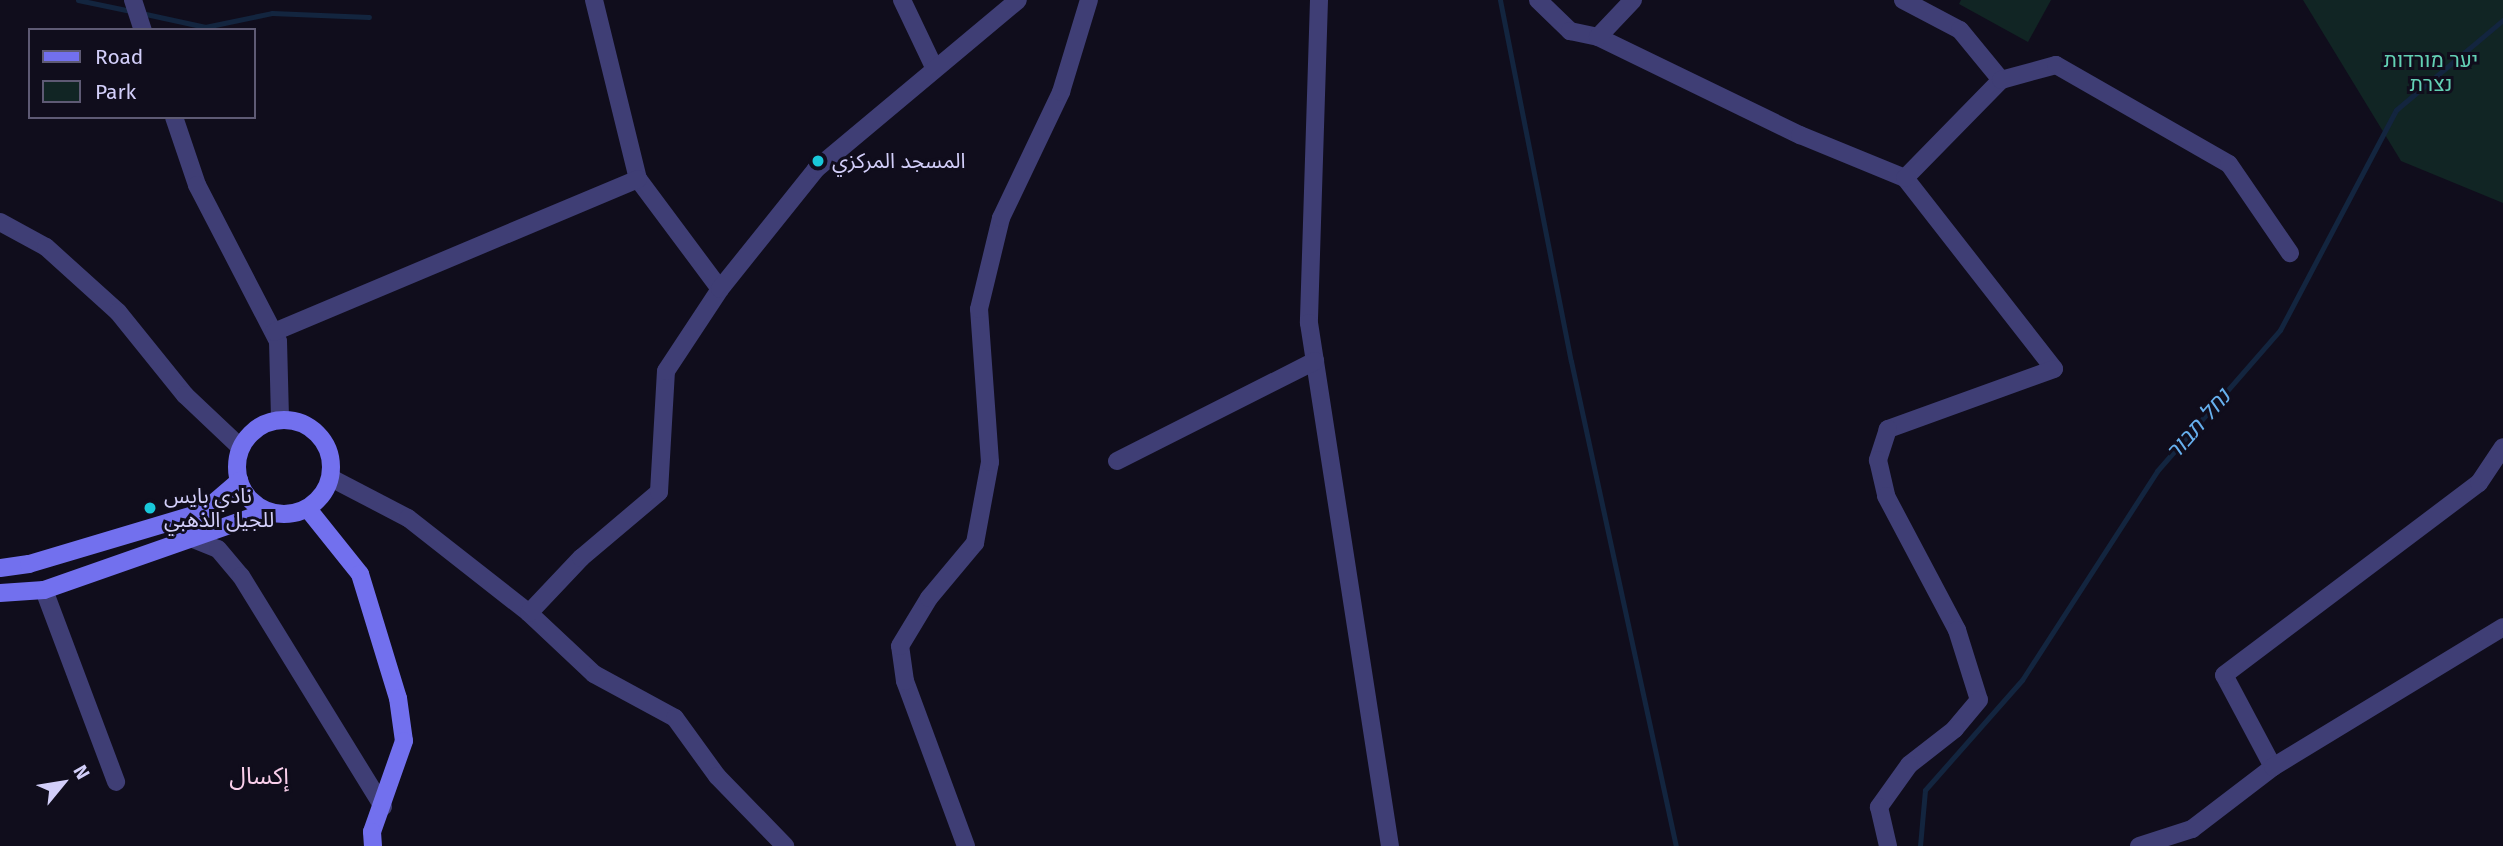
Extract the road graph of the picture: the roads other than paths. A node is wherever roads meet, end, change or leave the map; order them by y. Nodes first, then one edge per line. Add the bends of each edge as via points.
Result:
1 (133, 0) edge
2 (594, 0) edge
3 (902, 0) edge
4 (1018, 0) edge
5 (1089, 0) edge
6 (1319, 0) edge
7 (1538, 0) edge
8 (1633, 0) edge
9 (1903, 0) edge
10 (142, 28) edge
11 (1598, 37) junction
12 (934, 68) junction
13 (2001, 80) junction
14 (175, 119) edge
15 (1905, 178) junction
16 (638, 179) junction
17 (0, 222) edge
18 (2290, 253) dead end
19 (720, 289) junction
20 (274, 332) junction
21 (1315, 361) junction
22 (280, 419) junction
23 (2503, 447) edge
24 (241, 448) junction
25 (1118, 461) dead end
26 (331, 478) junction
27 (239, 481) junction
28 (308, 509) junction
29 (267, 512) junction
30 (188, 537) junction
31 (0, 568) edge
32 (44, 590) junction
33 (0, 593) edge
34 (529, 613) junction
35 (2503, 627) edge
36 (2273, 767) junction
37 (116, 782) dead end
38 (383, 807) junction
39 (373, 846) edge
40 (785, 846) edge
41 (966, 846) edge
42 (1390, 846) edge
43 (1888, 846) edge
44 (2139, 846) edge

1 - 10 street
2 - 16 street
3 - 12 street
4 - 12 street
5 - 41 street via 1061,92 1002,218 979,309 990,462 975,543 929,598 900,646 905,681
6 - 21 street via 1309,323
7 - 11 street via 1570,31
8 - 11 street
9 - 13 street via 1960,30
11 - 15 street via 1800,135
12 - 19 street via 816,169
13 - 15 street
13 - 18 street via 2056,65 2229,163
14 - 20 street via 197,185
15 - 43 street via 2054,369 1888,429 1878,460 1886,496 1958,631 1979,700 1955,729 1909,765 1879,807
16 - 19 street
16 - 20 street
17 - 24 street via 46,247 118,312 185,395
19 - 34 street via 666,371 659,492 581,558
20 - 22 street
21 - 25 street
21 - 42 street
22 - 24 main road via 256,428
22 - 26 main road via 302,424 321,436 330,456
23 - 36 street via 2479,483 2224,675
24 - 27 main road
26 - 28 main road
26 - 34 street via 408,518
27 - 29 main road via 250,499
27 - 31 main road via 203,512 29,565
28 - 29 main road via 288,514
28 - 38 main road via 360,574 398,698 404,741
29 - 30 main road
30 - 32 main road
30 - 38 street via 218,549 242,576
32 - 33 main road
32 - 37 street
34 - 40 street via 594,674 675,718 717,776
35 - 36 street
36 - 44 street via 2192,829
38 - 39 main road via 372,832

